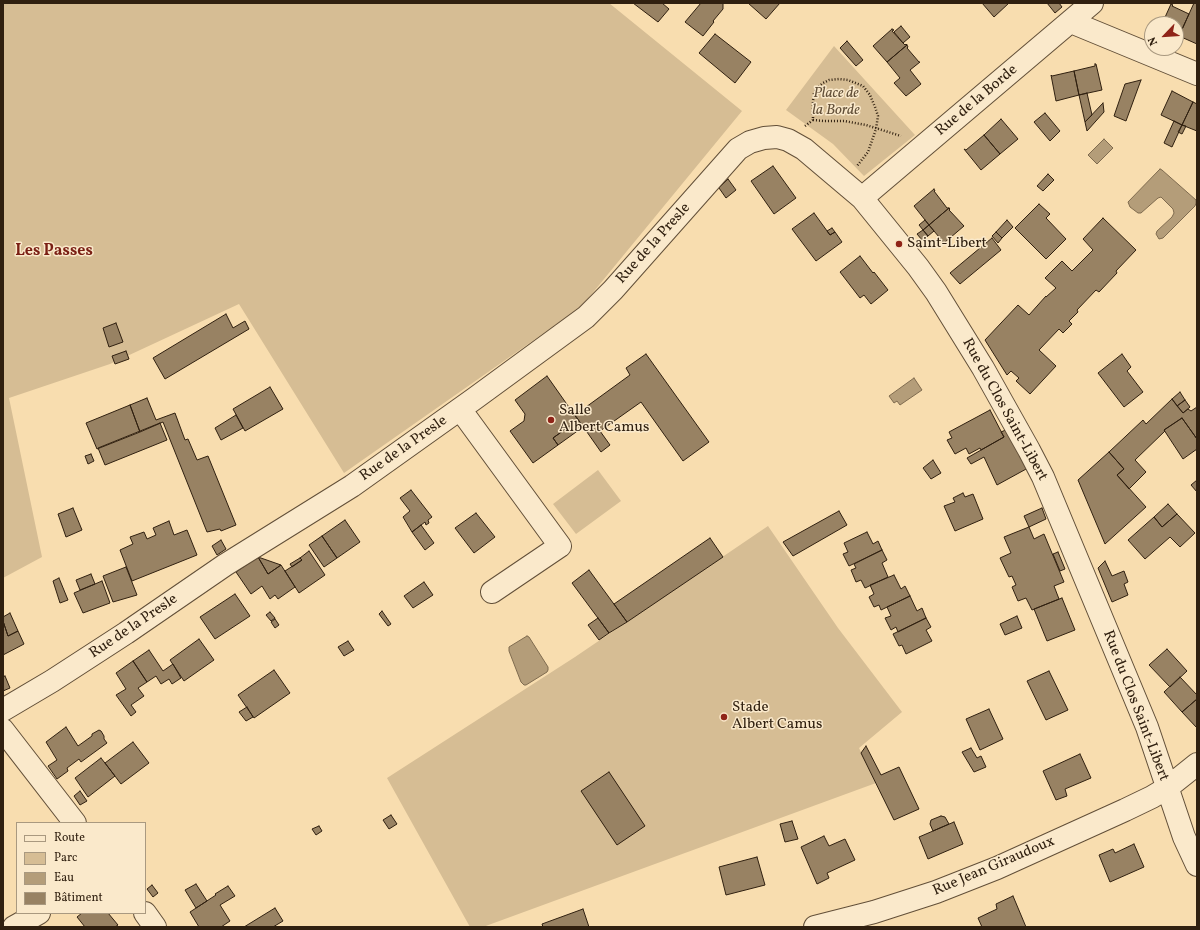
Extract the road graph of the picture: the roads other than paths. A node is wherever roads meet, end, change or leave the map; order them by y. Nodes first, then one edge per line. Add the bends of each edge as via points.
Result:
1 (1092, 3) edge
2 (1071, 22) junction
3 (1197, 74) edge
4 (764, 138) joint
5 (862, 198) junction
6 (460, 409) junction
7 (492, 592) dead end
8 (3, 710) edge
9 (3, 730) edge
10 (1197, 764) edge
11 (1167, 788) junction
12 (74, 822) edge
13 (1197, 865) edge
14 (37, 914) edge
15 (146, 914) edge
16 (14, 927) edge
17 (155, 927) edge
18 (815, 927) edge

1 - 2 street, Rue de la Borde
2 - 3 street
2 - 5 street, Rue de la Borde
4 - 5 street, Rue du Clos Saint-Libert via 777,137 788,140 804,149
4 - 6 street, Rue de la Presle via 738,148 613,290 586,316
5 - 11 street, Rue du Clos Saint-Libert via 936,292 983,368 1043,477 1147,728
6 - 7 street via 560,546
6 - 8 street, Rue de la Presle via 352,486 225,565 120,637
9 - 12 street
10 - 11 street, Rue Jean Giraudoux
11 - 13 street, Rue du Clos Saint-Libert
11 - 18 street, Rue Jean Giraudoux via 1125,810 970,879 874,912
14 - 16 street
15 - 17 street

